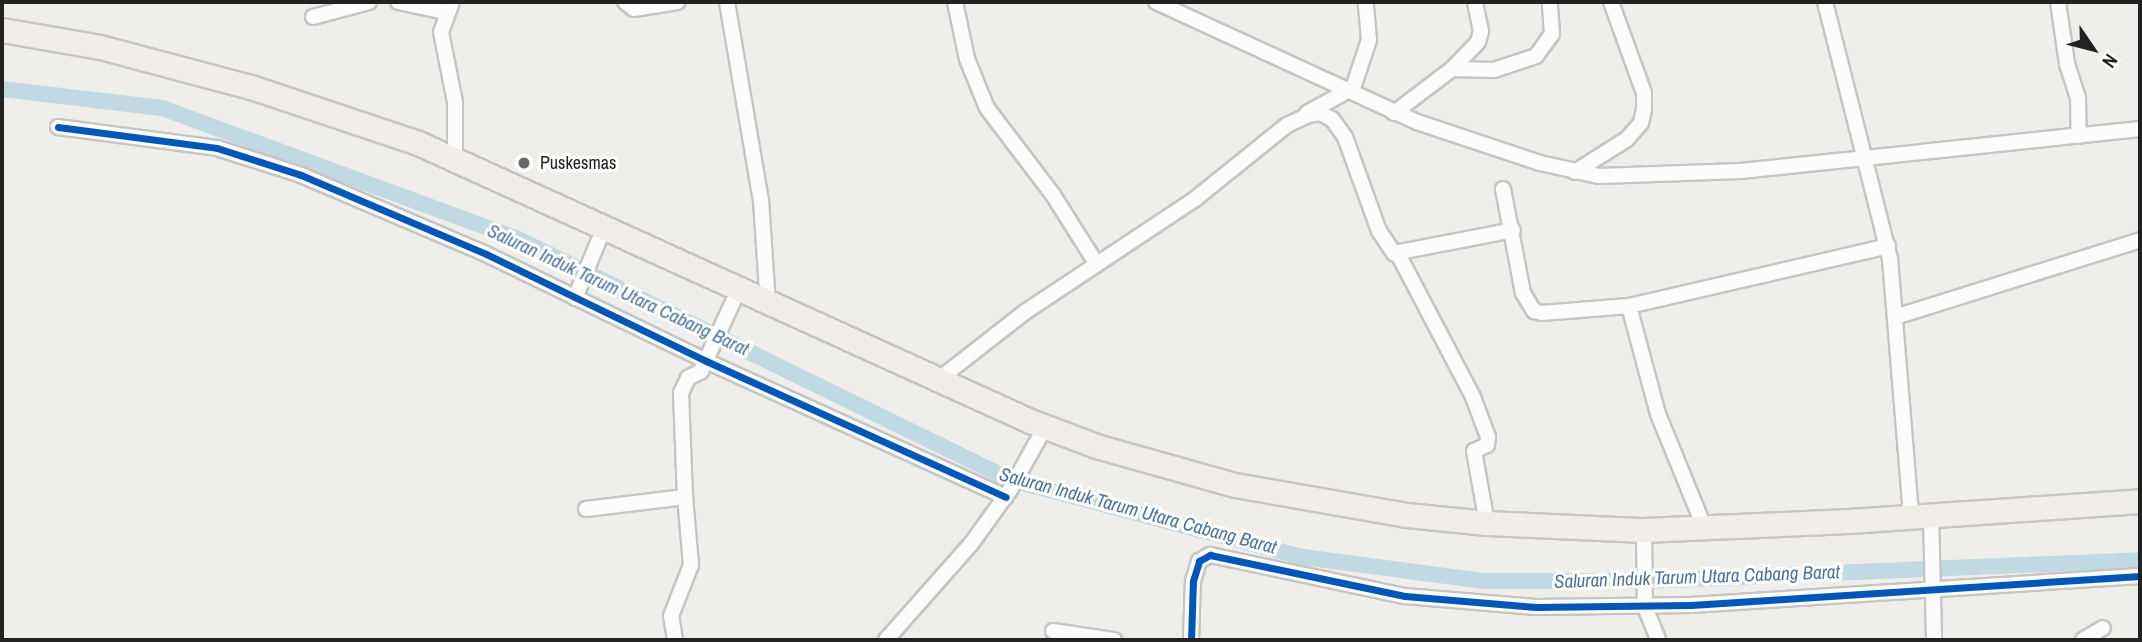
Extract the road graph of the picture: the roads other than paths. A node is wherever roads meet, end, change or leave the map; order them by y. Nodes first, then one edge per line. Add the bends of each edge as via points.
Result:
1 (369, 2) edge
2 (398, 2) edge
3 (625, 2) edge
4 (677, 2) edge
5 (727, 2) edge
6 (955, 2) edge
7 (1156, 2) edge
8 (1366, 2) edge
9 (1475, 2) edge
10 (1550, 2) edge
11 (1611, 2) edge
12 (1825, 2) edge
13 (2058, 2) edge
14 (448, 7) edge
15 (313, 16) dead end
16 (2, 30) edge
17 (1452, 69) junction
18 (1349, 93) junction
19 (1394, 113) junction
20 (1301, 117) junction
21 (58, 127) dead end
22 (2140, 129) edge
23 (2079, 136) junction
24 (455, 160) junction
25 (1868, 160) junction
26 (1576, 172) junction
27 (1503, 189) dead end
28 (1513, 230) junction
29 (601, 236) junction
30 (2140, 240) edge
31 (1888, 246) junction
32 (1398, 254) junction
33 (1096, 262) junction
34 (578, 292) junction
35 (735, 298) junction
36 (768, 306) junction
37 (1629, 306) junction
38 (1895, 317) junction
39 (708, 357) junction
40 (938, 380) junction
41 (1040, 437) junction
42 (1008, 494) junction
43 (685, 497) junction
44 (2140, 500) edge
45 (586, 509) dead end
46 (1925, 521) junction
47 (1487, 523) junction
48 (1704, 527) junction
49 (1644, 530) junction
50 (2140, 576) edge
51 (1934, 580) junction
52 (1645, 607) junction
53 (2103, 628) dead end
54 (1053, 631) dead end
55 (675, 640) edge
56 (886, 640) edge
57 (1114, 640) edge
58 (1191, 640) edge
59 (1658, 640) edge
60 (1931, 640) edge
61 (2083, 640) edge

1 - 15 street
2 - 14 street
3 - 4 street via 634,9
5 - 36 street via 761,200
6 - 33 street via 967,59 987,108 1054,195
7 - 18 street
8 - 18 street via 1369,40 1359,78
9 - 17 street via 1481,31 1478,42
10 - 17 street via 1552,34 1536,57 1493,70
11 - 26 street via 1644,93 1644,109 1641,122 1627,139
12 - 25 street
13 - 23 street via 2067,64 2078,97
14 - 24 street via 441,32 455,102
16 - 24 main road via 100,47 254,88
17 - 19 street
18 - 19 street
18 - 20 street
19 - 26 street
20 - 32 street via 1320,113 1339,128 1379,231 1390,250
20 - 33 street via 1195,199
21 - 34 street via 217,148 254,158
22 - 23 street
23 - 25 street
24 - 29 main road
25 - 26 street via 1647,177
25 - 31 street
27 - 28 street
28 - 32 street via 1442,241
28 - 37 street via 1523,293 1534,311
29 - 34 street
29 - 35 main road
30 - 38 street
31 - 37 street
31 - 38 street
32 - 47 street via 1473,397 1488,438 1487,445 1474,449
33 - 40 street
34 - 39 street
35 - 36 main road
35 - 39 street
36 - 40 main road
37 - 48 street via 1658,414
38 - 46 street
39 - 42 street
39 - 43 street via 681,393
40 - 41 main road
41 - 42 street
41 - 47 main road via 1235,485 1407,515
42 - 56 street
43 - 45 street
43 - 55 street via 691,565 671,616
44 - 46 main road
46 - 48 main road
46 - 51 street
47 - 49 main road
48 - 49 main road
49 - 52 street
50 - 51 street
51 - 52 street
51 - 60 street
52 - 58 street via 1536,607 1405,596 1210,555 1199,561 1193,581
52 - 59 street
53 - 61 street
54 - 57 street

